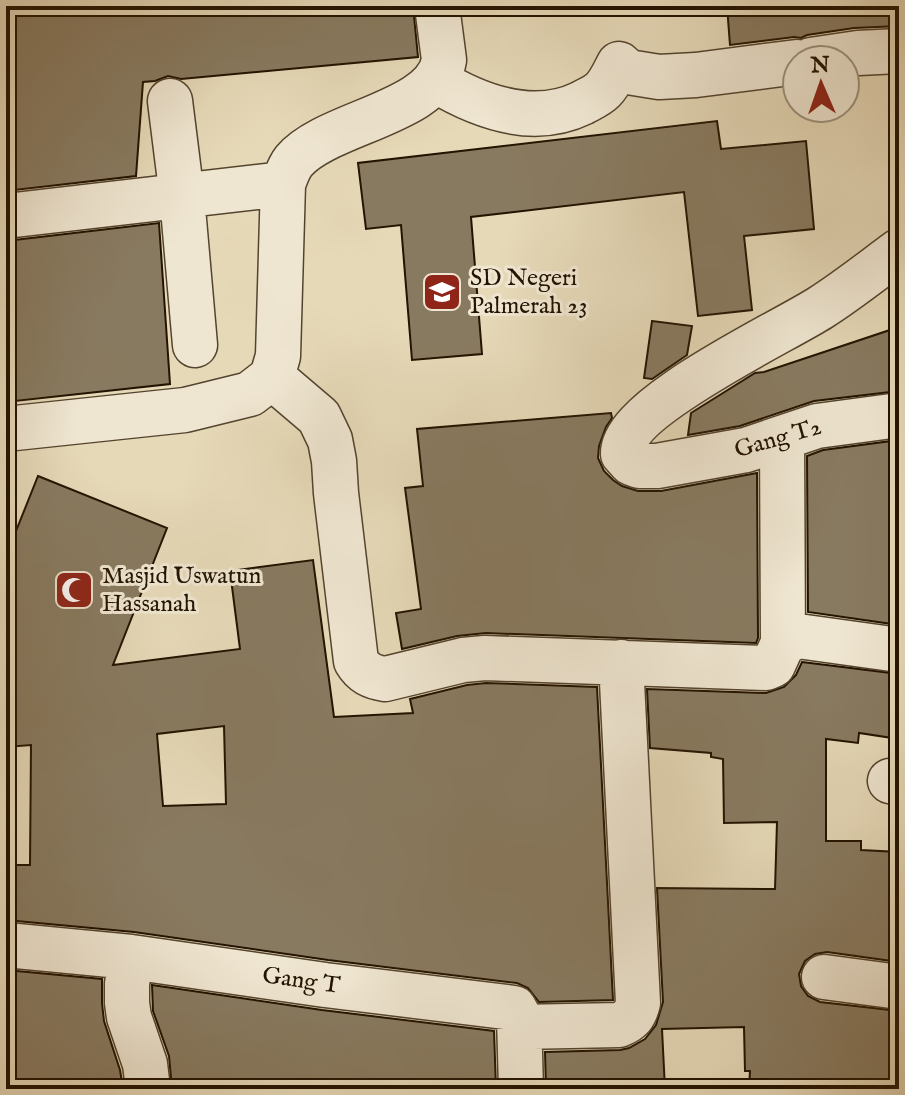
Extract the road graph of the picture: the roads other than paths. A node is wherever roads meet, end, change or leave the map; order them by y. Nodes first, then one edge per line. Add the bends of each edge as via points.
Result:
1 (437, 6) edge
2 (899, 51) edge
3 (861, 53) edge
4 (781, 64) edge
5 (435, 80) junction
6 (170, 101) dead end
7 (283, 184) junction
8 (182, 197) junction
9 (6, 216) edge
10 (899, 251) edge
11 (195, 345) dead end
12 (272, 377) junction
13 (899, 415) edge
14 (6, 429) edge
15 (782, 438) junction
16 (783, 643) junction
17 (899, 650) edge
18 (621, 662) junction
19 (6, 945) edge
20 (131, 957) junction
21 (824, 977) dead end
22 (899, 987) edge
23 (520, 1027) junction
24 (148, 1089) edge
25 (521, 1089) edge

1 - 5 street via 444,60
2 - 3 street
4 - 5 street via 659,77 628,72 619,64 599,93 562,111 536,114 481,104
5 - 7 street via 419,97 306,149 291,164
6 - 8 street
7 - 8 street
7 - 12 street via 278,356
8 - 9 street
8 - 11 street
10 - 15 street, Gang T2 via 821,308 697,378 647,415 627,437 623,454 639,466 657,466
12 - 14 street via 250,394 185,410
12 - 18 street via 319,417 330,440 361,669 385,679 485,658
13 - 15 street, Gang T2 via 817,426
15 - 16 street
16 - 17 street via 798,636
16 - 18 street via 776,661 766,668
18 - 23 street via 638,1003 629,1021 619,1025
19 - 20 street, Gang T
20 - 23 street, Gang T via 514,1008
20 - 24 street via 127,1003
21 - 22 street
23 - 25 street

